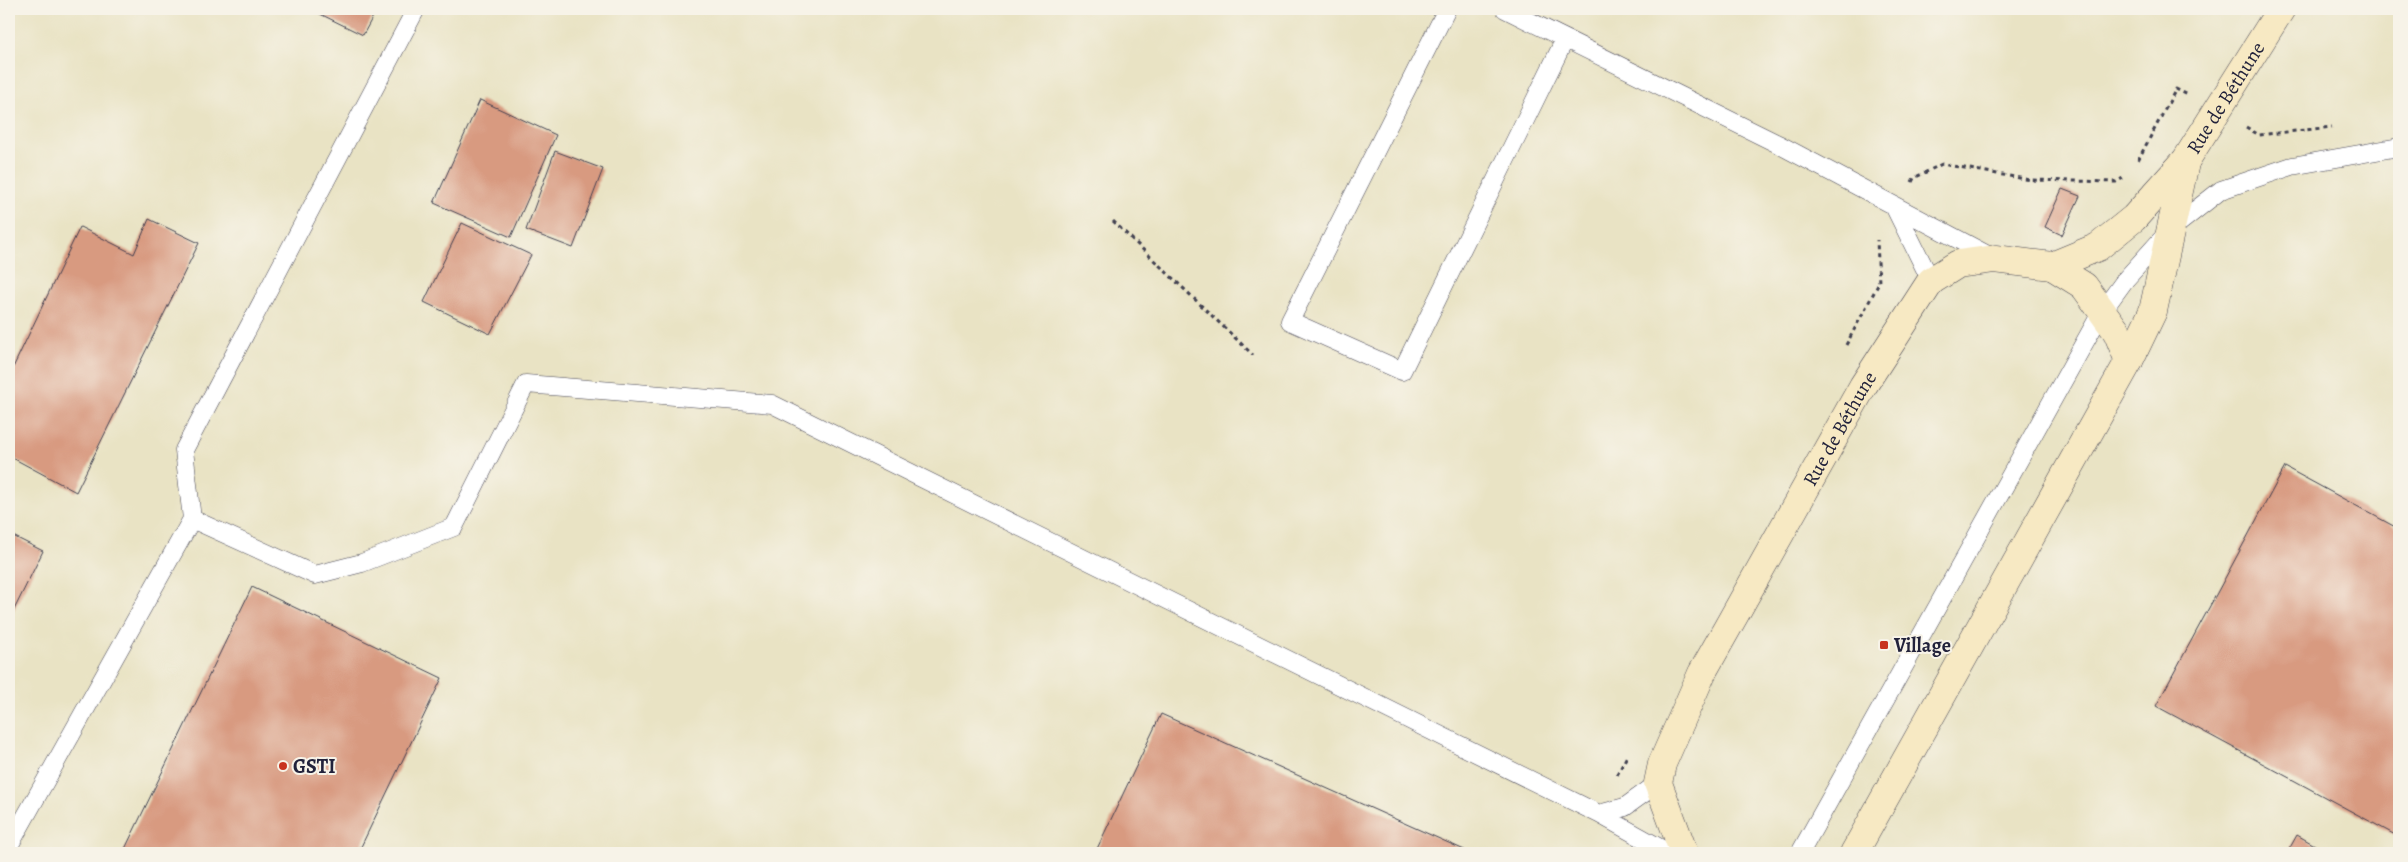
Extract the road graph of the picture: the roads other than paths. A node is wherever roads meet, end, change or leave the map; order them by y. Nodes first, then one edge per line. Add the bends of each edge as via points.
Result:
1 (416, 9) edge
2 (1447, 9) edge
3 (1505, 9) edge
4 (2281, 9) edge
5 (1565, 39) junction
6 (2399, 147) edge
7 (2186, 160) junction
8 (1894, 206) junction
9 (2169, 231) junction
10 (1996, 259) junction
11 (2052, 266) junction
12 (1931, 281) junction
13 (2101, 313) junction
14 (2129, 361) junction
15 (192, 519) junction
16 (1658, 783) junction
17 (1599, 814) junction
18 (9, 846) edge
19 (1669, 853) edge
20 (1684, 853) edge
21 (1800, 853) edge
22 (1854, 853) edge

1 - 15 lane via 184,450
2 - 5 lane via 1290,321 1402,371
3 - 5 lane
4 - 7 street, Rue de Béthune
5 - 8 lane via 1778,144
6 - 9 lane via 2292,166 2221,190
7 - 9 street, Rue de Béthune
7 - 11 street, Rue de Béthune via 2134,218 2112,236 2098,247
8 - 10 lane
8 - 12 lane
9 - 13 lane via 2125,280
9 - 14 street, Rue de Béthune via 2153,311
10 - 11 street, Rue de Béthune
10 - 12 street, Rue de Béthune via 1958,264
11 - 13 street via 2084,286
12 - 16 street, Rue de Béthune via 1863,386 1702,674 1662,764
13 - 14 street via 2117,332
13 - 21 lane
14 - 22 street, Rue de Béthune
15 - 17 lane via 315,575 362,563 454,527 526,384 772,404
15 - 18 lane
16 - 17 lane via 1624,807
16 - 20 street
17 - 19 lane

